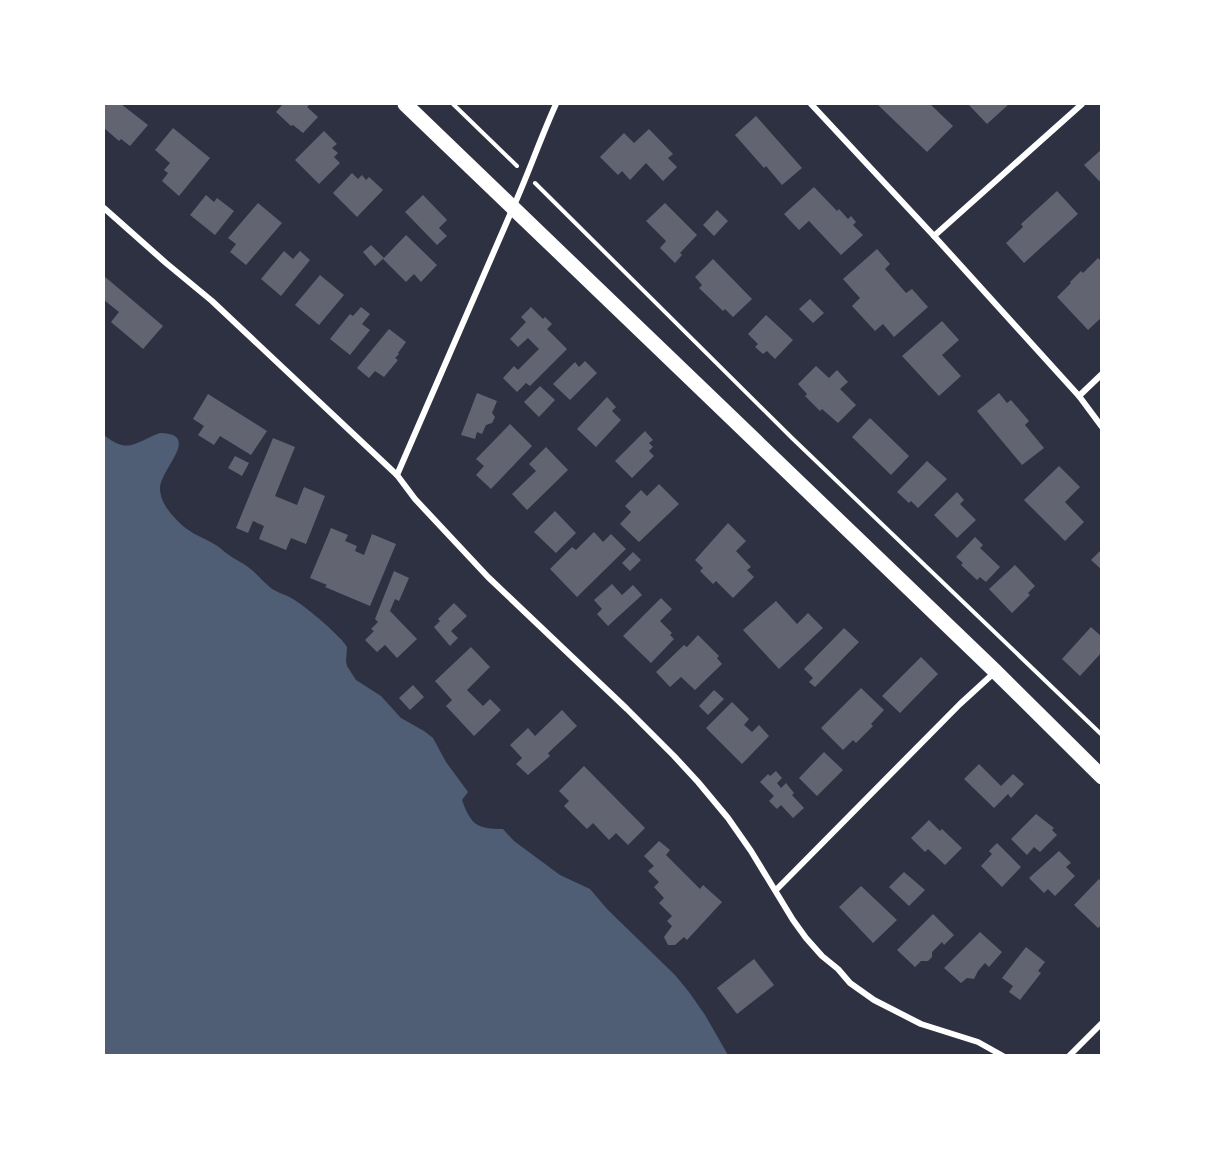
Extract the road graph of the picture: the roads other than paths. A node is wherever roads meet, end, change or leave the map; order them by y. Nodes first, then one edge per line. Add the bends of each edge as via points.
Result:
1 (405, 104) edge
2 (556, 104) edge
3 (811, 104) edge
4 (1082, 104) edge
5 (514, 207) junction
6 (104, 208) edge
7 (934, 236) junction
8 (1101, 374) edge
9 (1078, 396) junction
10 (1101, 427) edge
11 (397, 475) junction
12 (995, 671) junction
13 (1101, 777) edge
14 (776, 890) junction
15 (1101, 1023) edge
16 (1003, 1056) edge
17 (1069, 1056) edge

1 - 5 highway
2 - 5 street
3 - 7 street
4 - 7 street
5 - 11 street
5 - 12 highway
6 - 11 street via 212,301
7 - 9 street
8 - 9 street
9 - 10 street
11 - 14 street via 488,577 698,782 734,826
12 - 13 highway
12 - 14 street
14 - 16 street via 806,938 850,983 921,1024 978,1042
15 - 17 street

